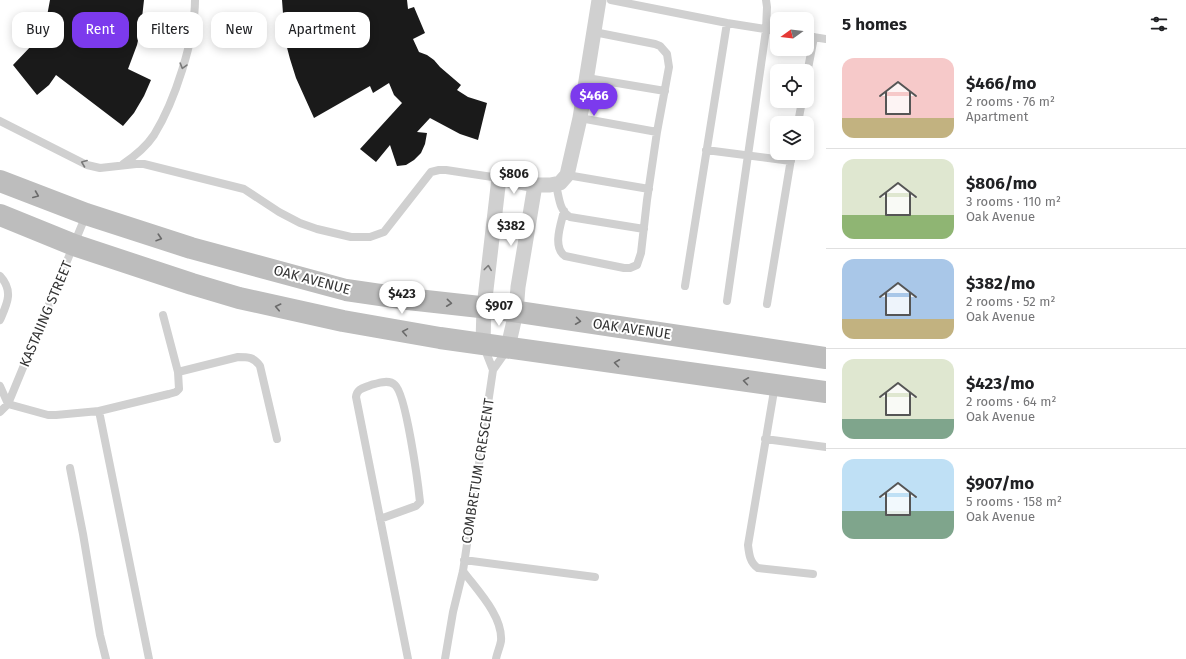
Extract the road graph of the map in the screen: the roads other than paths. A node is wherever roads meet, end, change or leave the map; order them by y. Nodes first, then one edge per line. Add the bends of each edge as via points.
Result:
1 (195, 0) edge
2 (599, 0) edge
3 (611, 0) edge
4 (766, 0) edge
5 (727, 23) junction
6 (766, 30) junction
7 (770, 30) edge
8 (594, 32) junction
9 (814, 38) edge
10 (826, 40) edge
11 (587, 78) junction
12 (665, 91) junction
13 (580, 118) junction
14 (0, 121) edge
15 (657, 132) junction
16 (706, 150) junction
17 (748, 155) junction
18 (770, 156) edge
19 (791, 160) edge
20 (122, 166) junction
21 (499, 178) junction
22 (0, 180) edge
23 (562, 180) junction
24 (535, 185) junction
25 (649, 189) junction
26 (564, 211) junction
27 (86, 214) junction
28 (0, 215) edge
29 (644, 229) junction
30 (74, 245) junction
31 (0, 276) edge
32 (685, 286) dead end
33 (727, 301) dead end
34 (767, 304) dead end
35 (484, 307) junction
36 (516, 312) junction
37 (163, 315) dead end
38 (0, 320) edge
39 (483, 343) junction
40 (508, 347) junction
41 (826, 358) edge
42 (494, 370) junction
43 (178, 372) junction
44 (775, 385) junction
45 (0, 386) edge
46 (826, 392) edge
47 (8, 404) junction
48 (99, 411) junction
49 (0, 412) edge
50 (277, 439) dead end
51 (765, 439) junction
52 (826, 447) edge
53 (70, 468) dead end
54 (380, 519) junction
55 (464, 560) junction
56 (463, 571) junction
57 (813, 574) dead end
58 (595, 577) dead end
59 (106, 659) edge
60 (149, 659) edge
61 (408, 659) edge
62 (445, 659) edge
63 (496, 659) edge

1 -> 20 lane via 192,31 170,103 148,143
2 - 8 street
3 - 5 lane
4 - 6 lane
5 - 6 lane
5 - 16 lane
6 - 7 lane
6 - 17 lane
8 - 11 street
8 - 12 lane via 655,44 662,48 667,54 669,67
9 - 10 lane
11 - 12 lane
11 - 13 street
12 - 15 lane
13 - 15 lane
13 - 23 street
20 -> 14 lane via 100,168 87,165
15 - 25 lane
16 - 17 lane
16 - 32 lane
17 - 18 lane
17 - 33 lane
19 - 34 lane
20 - 21 lane via 155,166 244,189 300,223 351,237 370,237 384,232 431,172 446,170
21 - 24 street
35 -> 21 street
22 -> 27 street, OAK AVENUE
23 - 24 street
23 - 25 lane
23 - 26 lane
24 - 36 street
25 - 29 lane
26 - 29 lane via 570,217
26 - 29 lane via 558,248 565,256 624,268 634,267 642,253
27 - 30 lane, KASTAIING STREET
27 -> 35 street, OAK AVENUE via 191,248 346,290
28 - 30 street
39 -> 30 street via 343,321 239,298
30 - 47 lane, KASTAIING STREET
31 - 38 lane via 7,290 8,300
35 - 36 street, OAK AVENUE
35 - 39 street
36 - 40 street
36 -> 41 street, OAK AVENUE
37 - 43 lane
39 - 40 street
39 - 42 lane
40 - 42 lane, COMBRETUM CRESCENT
44 -> 40 street
42 - 55 lane, COMBRETUM CRESCENT
43 - 48 lane via 179,389 176,392
43 - 50 lane via 238,357 254,359 260,366
44 - 46 street
44 - 51 lane
45 - 47 lane
47 - 48 lane via 56,415
47 - 49 lane, KASTAIING STREET
48 - 60 lane
51 - 52 lane
51 - 57 lane via 748,545 750,557 758,568
53 - 59 lane
54 - 54 lane via 356,397 360,389 390,382 396,385 400,394 408,426 420,502 416,506
54 - 61 lane
55 - 56 lane, COMBRETUM CRESCENT
55 - 58 lane
56 - 62 lane, COMBRETUM CRESCENT
56 - 63 lane via 498,621 501,642

